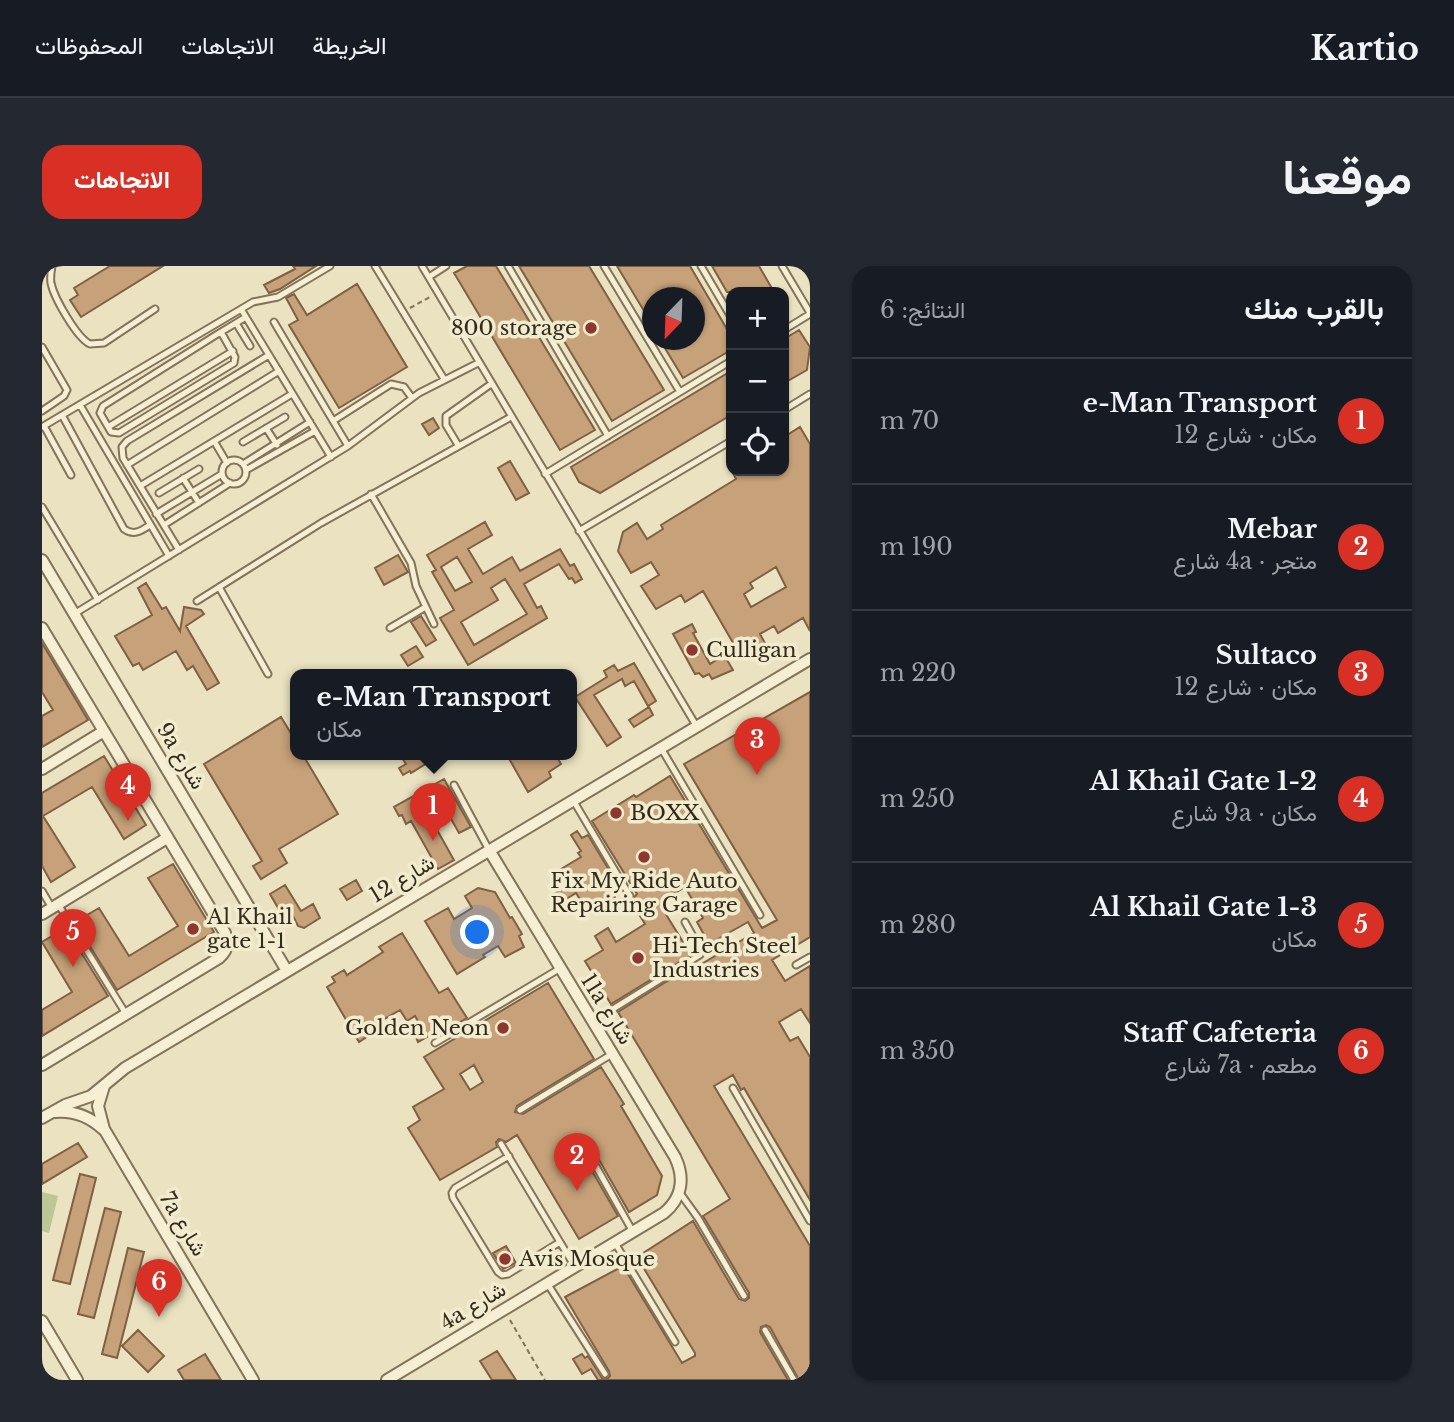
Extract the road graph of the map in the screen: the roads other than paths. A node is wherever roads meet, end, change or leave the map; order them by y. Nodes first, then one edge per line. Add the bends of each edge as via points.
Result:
1 (52, 266) edge
2 (330, 266) edge
3 (375, 266) edge
4 (422, 266) edge
5 (446, 266) edge
6 (508, 266) edge
7 (604, 266) edge
8 (701, 266) edge
9 (782, 266) edge
10 (429, 277) junction
11 (726, 308) edge
12 (155, 309) dead end
13 (241, 309) junction
14 (810, 313) edge
15 (246, 317) junction
16 (274, 322) dead end
17 (236, 323) junction
18 (789, 327) edge
19 (221, 332) junction
20 (250, 345) dead end
21 (42, 347) edge
22 (233, 352) junction
23 (269, 355) junction
24 (478, 363) junction
25 (726, 364) edge
26 (279, 371) junction
27 (444, 379) junction
28 (491, 384) junction
29 (680, 392) junction
30 (292, 394) junction
31 (810, 394) edge
32 (412, 398) junction
33 (80, 405) junction
34 (789, 407) edge
35 (42, 411) edge
36 (62, 415) junction
37 (285, 417) dead end
38 (511, 417) junction
39 (333, 421) junction
40 (310, 422) junction
41 (43, 426) edge
42 (108, 427) junction
43 (266, 428) junction
44 (315, 431) junction
45 (608, 436) junction
46 (214, 441) junction
47 (243, 442) dead end
48 (276, 443) junction
49 (726, 444) edge
50 (458, 445) junction
51 (348, 446) junction
52 (281, 451) junction
53 (331, 457) junction
54 (227, 463) junction
55 (243, 464) junction
56 (127, 465) junction
57 (199, 469) dead end
58 (246, 470) junction
59 (222, 474) junction
60 (545, 474) junction
61 (71, 475) dead end
62 (183, 478) junction
63 (230, 483) junction
64 (140, 486) junction
65 (192, 492) junction
66 (159, 493) dead end
67 (371, 494) junction
68 (199, 503) junction
69 (42, 507) edge
70 (156, 514) junction
71 (150, 524) junction
72 (164, 525) junction
73 (579, 531) junction
74 (179, 550) junction
75 (169, 556) junction
76 (42, 560) edge
77 (219, 587) junction
78 (98, 600) junction
79 (197, 601) dead end
80 (424, 608) junction
81 (74, 614) junction
82 (434, 624) dead end
83 (42, 628) edge
84 (390, 628) dead end
85 (810, 659) edge
86 (268, 674) dead end
87 (697, 727) junction
88 (104, 731) junction
89 (661, 748) junction
90 (42, 769) edge
91 (454, 785) dead end
92 (573, 800) junction
93 (167, 838) junction
94 (489, 850) junction
95 (42, 891) edge
96 (630, 896) dead end
97 (51, 909) edge
98 (760, 915) dead end
99 (685, 922) dead end
100 (810, 957) edge
101 (796, 965) dead end
102 (559, 969) junction
103 (287, 971) junction
104 (126, 1014) junction
105 (592, 1022) junction
106 (435, 1043) dead end
107 (612, 1054) junction
108 (42, 1065) edge
109 (105, 1083) junction
110 (733, 1088) dead end
111 (520, 1111) dead end
112 (47, 1115) edge
113 (104, 1129) junction
114 (501, 1144) dead end
115 (509, 1156) junction
116 (593, 1161) dead end
117 (680, 1193) junction
118 (810, 1221) edge
119 (633, 1232) junction
120 (560, 1242) junction
121 (615, 1243) junction
122 (575, 1267) junction
123 (547, 1283) junction
124 (744, 1296) dead end
125 (42, 1321) edge
126 (765, 1330) dead end
127 (675, 1342) dead end
128 (605, 1374) dead end
129 (77, 1380) edge
130 (253, 1380) edge
131 (387, 1380) edge
132 (794, 1380) edge

1 - 12 lane via 54,290 79,335 90,344 104,343
2 - 13 lane via 278,298 258,300
3 - 27 lane
4 - 10 lane
5 - 10 lane
6 - 45 lane
7 - 29 lane
8 - 11 lane
9 - 14 lane
10 - 24 lane
13 - 15 lane
13 - 33 lane
14 - 18 lane
15 - 17 lane
15 - 23 lane
16 - 39 lane
17 - 19 lane
17 - 20 lane
19 - 22 lane
19 - 42 lane via 103,406 100,413
21 - 35 lane via 67,392
22 - 42 lane
22 - 42 lane via 231,365 120,433
23 - 26 lane
23 - 56 lane via 127,441 121,450
24 - 27 lane
24 - 28 lane
25 - 29 lane
26 - 30 lane
26 - 56 lane
27 - 32 lane
28 - 38 lane
28 - 50 lane via 446,415 446,425
29 - 45 lane
30 - 40 lane
30 - 46 lane
31 - 34 lane
32 - 39 lane via 404,387 391,384
32 - 51 lane
33 - 36 lane
33 - 71 lane
36 - 41 lane
36 - 71 lane via 124,529 136,533
37 - 43 lane
38 - 50 lane
38 - 60 lane
39 - 51 lane
40 - 44 lane
40 - 48 lane
41 - 61 lane
43 - 47 lane
43 - 48 lane
44 - 52 lane
44 - 53 lane
45 - 60 lane
46 - 54 lane
46 - 64 lane
48 - 52 lane
48 - 55 lane
49 - 73 lane
50 - 67 lane
51 - 53 lane
52 - 58 lane
53 - 74 lane
54 - 55 lane
54 - 59 lane
55 - 58 lane
56 - 64 lane
57 - 62 lane
58 - 63 lane via 242,482
59 - 63 lane
59 - 65 lane
60 - 73 lane
62 - 65 lane
62 - 66 lane
63 - 68 lane
64 - 70 lane
65 - 68 lane
65 - 70 lane
67 - 77 lane
67 - 80 lane via 411,563
68 - 72 lane
69 - 78 lane
70 - 72 lane
71 - 75 lane
72 - 74 lane
73 - 87 lane
74 - 75 lane
75 - 78 lane
76 - 81 street, 9a شارع
77 - 79 lane
77 - 86 lane
78 - 81 lane
80 - 82 lane
80 - 84 lane
81 - 103 street, 9a شارع
83 - 88 street
85 - 87 street, شارع 12
87 - 89 street, شارع 12
88 - 90 street
88 - 93 street
89 - 92 street, شارع 12
89 - 98 lane
91 - 94 lane
92 - 94 street, شارع 12
92 - 96 lane
93 - 97 street
93 - 104 street via 225,933 227,947 219,958
94 - 102 street, 11a شارع
94 - 103 street, شارع 12
95 - 97 lane
97 - 104 lane
99 - 105 lane via 700,955
100 - 101 lane
102 - 105 street, 11a شارع
102 - 106 lane
103 - 109 street, شارع 12
104 - 108 street
105 - 107 street, 11a شارع
107 - 111 lane
107 - 117 street, 11a شارع via 675,1157
109 - 112 street, شارع 12 via 91,1096
109 - 113 street, 7a شارع via 98,1106
110 - 118 lane
112 - 113 street, شارع 12 via 68,1112
113 - 130 street, 7a شارع
114 - 115 lane
115 - 120 lane
115 - 120 lane via 455,1188 453,1198 498,1272 505,1275
116 - 119 lane
117 - 119 street, 4a شارع via 669,1209
117 - 124 lane
119 - 121 street, 4a شارع
120 - 122 lane
121 - 122 street, 4a شارع
121 - 127 lane
122 - 123 street, 4a شارع
123 - 128 lane
123 - 131 street, 4a شارع
125 - 129 street
126 - 132 lane

